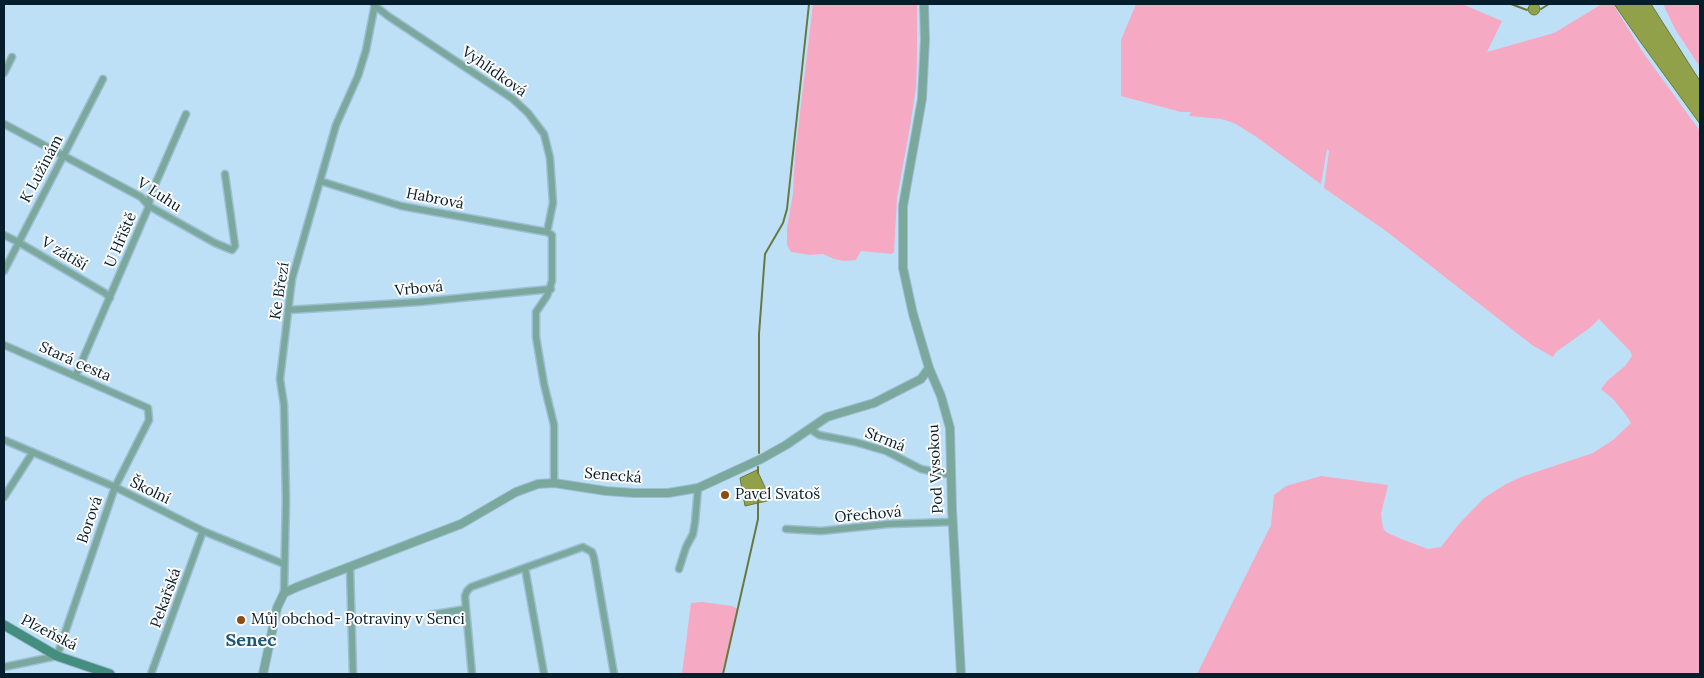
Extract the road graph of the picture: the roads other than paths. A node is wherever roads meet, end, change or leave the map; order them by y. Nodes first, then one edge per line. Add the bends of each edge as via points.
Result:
1 (374, 4) edge
2 (924, 4) edge
3 (12, 57) dead end
4 (4, 73) edge
5 (103, 78) dead end
6 (186, 114) dead end
7 (4, 124) edge
8 (63, 156) junction
9 (225, 174) dead end
10 (320, 181) junction
11 (149, 206) junction
12 (547, 232) junction
13 (4, 235) edge
14 (18, 242) junction
15 (4, 271) edge
16 (551, 289) junction
17 (110, 298) junction
18 (288, 310) junction
19 (4, 345) edge
20 (929, 368) junction
21 (76, 375) junction
22 (137, 403) joint
23 (810, 429) junction
24 (4, 440) edge
25 (32, 452) junction
26 (951, 475) junction
27 (554, 483) junction
28 (115, 487) junction
29 (698, 488) junction
30 (4, 497) edge
31 (953, 522) junction
32 (786, 529) dead end
33 (203, 531) junction
34 (284, 564) junction
35 (350, 567) junction
36 (525, 568) junction
37 (679, 569) dead end
38 (284, 593) junction
39 (466, 609) junction
40 (430, 615) dead end
41 (4, 625) edge
42 (57, 656) junction
43 (4, 667) edge
44 (110, 674) edge
45 (151, 674) edge
46 (263, 674) edge
47 (353, 674) edge
48 (472, 674) edge
49 (544, 674) edge
50 (614, 674) edge
51 (961, 674) edge

1 - 10 street, Ke Březí via 366,50 336,125
1 - 12 street, Vyhlídková via 513,99 544,134 550,158 552,203
2 - 20 street, Pod Vysokou via 922,99 903,206 903,268
3 - 4 street
5 - 8 street, K Lužinám
6 - 11 street, U Hřiště via 150,196
7 - 8 street, V Luhu
8 - 11 street, V Luhu via 141,197
8 - 14 street, K Lužinám
9 - 11 street, V Luhu via 235,246 232,250
10 - 12 street, Habrová via 401,206
10 - 18 street, Ke Březí via 292,279
11 - 17 street, U Hřiště
12 - 16 street, Vyhlídková via 552,235
13 - 14 street, V zátiší
14 - 15 street, K Lužinám
14 - 17 street, V zátiší
16 - 18 street, Vrbová
16 - 27 street via 536,312 536,337 554,424
17 - 21 street, U Hřiště
18 - 34 street, Ke Březí via 280,379 284,405
19 - 21 street, Stará cesta
20 - 23 street, Senecká via 922,379 874,403 826,417
20 - 26 street, Pod Vysokou via 942,396 950,428
21 - 22 street, Stará cesta
22 - 28 street, Borová via 148,408 149,420
23 - 26 street, Strmá via 825,436 886,451 921,469
23 - 29 street, Senecká via 762,459
24 - 25 street, Školní
25 - 28 street, Školní
25 - 30 street
26 - 31 street, Pod Vysokou
27 - 29 street, Senecká via 634,493 668,493
27 - 35 street, Senecká via 538,484 516,492 460,524
28 - 33 street, Školní
28 - 42 street, Borová
29 - 37 street via 696,522
31 - 32 street, Ořechová via 821,531
31 - 51 street, Pod Vysokou
33 - 34 street, Školní
33 - 45 street, Pekařská
34 - 38 street, Ke Březí
35 - 38 street, Senecká
35 - 47 street
36 - 39 street via 471,587 465,596
36 - 49 street
36 - 50 street via 582,547 592,552
38 - 46 street via 277,608
39 - 40 street
39 - 48 street
41 - 42 main road, Plzeňská
42 - 43 street
42 - 44 main road, Plzeňská

